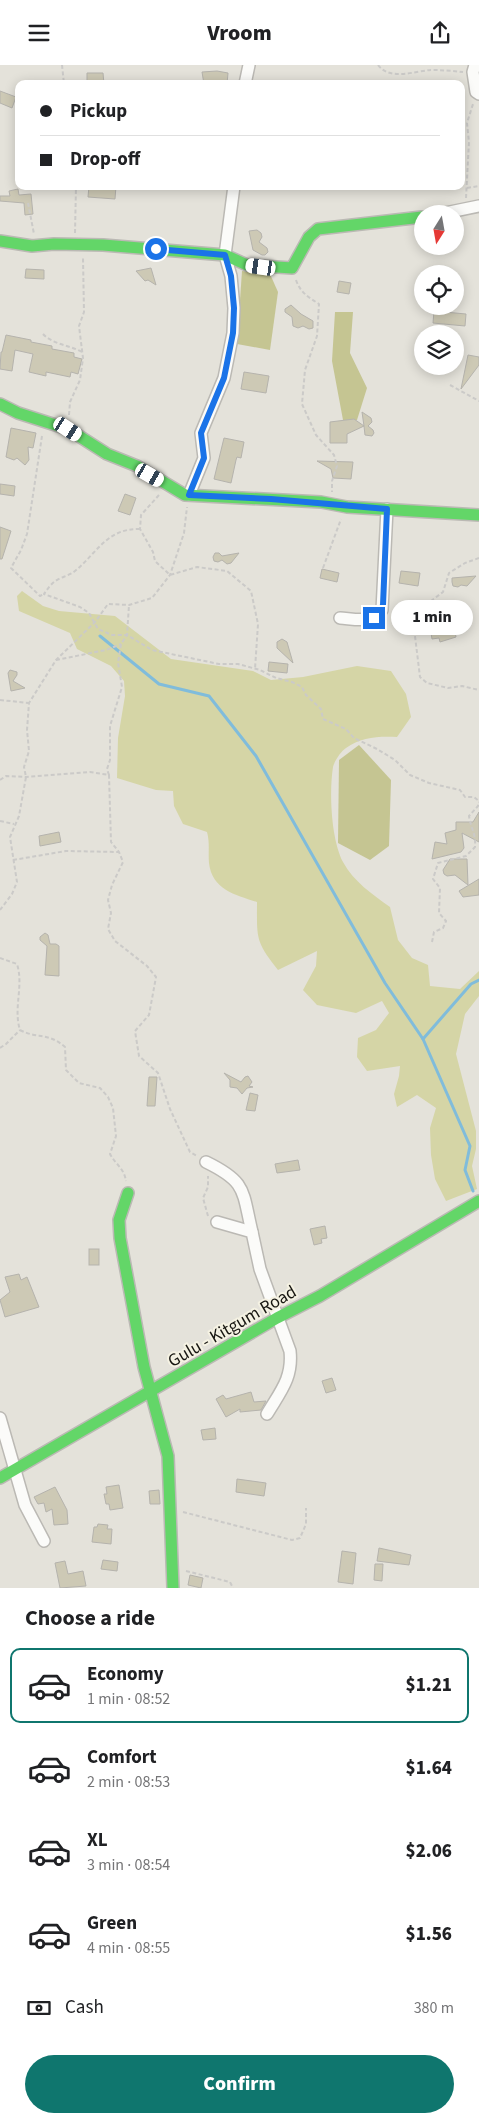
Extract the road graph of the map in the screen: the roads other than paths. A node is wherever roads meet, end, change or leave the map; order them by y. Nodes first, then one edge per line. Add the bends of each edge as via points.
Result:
1 (249, 65) edge
2 (474, 69) edge
3 (246, 80) edge
4 (478, 93) edge
5 (233, 190) edge
6 (479, 205) edge
7 (464, 210) edge
8 (414, 218) edge
9 (0, 241) edge
10 (225, 255) junction
11 (0, 404) edge
12 (189, 495) junction
13 (387, 509) junction
14 (479, 515) edge
15 (340, 618) dead end
16 (206, 1162) road end
17 (128, 1193) road end
18 (479, 1201) edge
19 (212, 1219) road end
20 (252, 1232) junction
21 (277, 1318) junction
22 (152, 1392) junction
23 (267, 1414) dead end
24 (0, 1418) edge
25 (14, 1470) junction
26 (0, 1478) edge
27 (44, 1541) dead end
28 (173, 1588) edge

1 - 3 street
2 - 4 street
5 - 10 street
6 - 7 street
8 - 10 street via 318,229 308,237 292,268 247,265
9 - 10 street via 32,246 103,245
10 - 12 street via 231,276 233,333 224,378 201,433 204,458
11 - 12 street via 68,429 106,455 137,466
12 - 13 street
13 - 14 street
13 - 15 street via 382,610 369,620
16 - 20 street via 238,1182
17 - 22 street via 119,1220 120,1238
18 - 21 street, Gulu - Kitgum Road via 320,1296
19 - 20 street
20 - 21 street via 260,1269
21 - 22 street, Gulu - Kitgum Road
21 - 23 street via 286,1335 291,1364 289,1377
22 - 25 street, Gulu - Kitgum Road
22 - 28 street via 168,1456
24 - 25 street
25 - 26 street, Gulu - Kitgum Road
25 - 27 street via 25,1505

